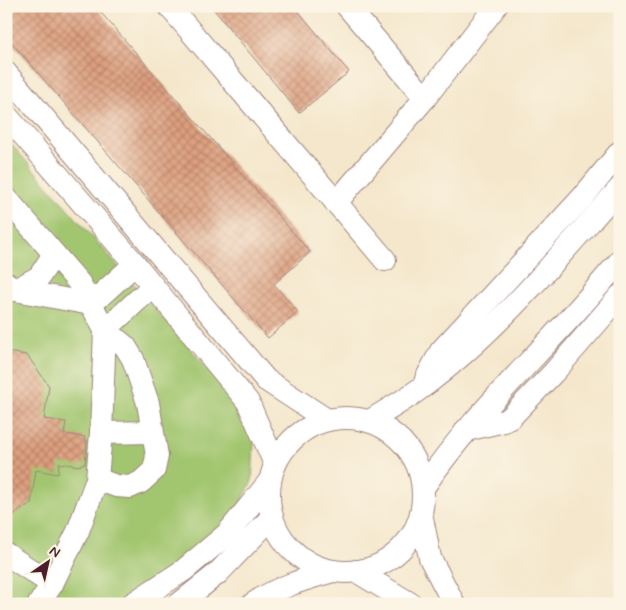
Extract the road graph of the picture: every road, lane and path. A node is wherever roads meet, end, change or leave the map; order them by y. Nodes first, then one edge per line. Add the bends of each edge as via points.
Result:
1 (169, 6) edge
2 (347, 6) edge
3 (496, 6) edge
4 (6, 72) edge
5 (425, 98) junction
6 (6, 115) edge
7 (620, 152) edge
8 (620, 188) edge
9 (6, 198) edge
10 (336, 203) junction
11 (54, 254) junction
12 (385, 260) dead end
13 (620, 261) edge
14 (134, 264) junction
15 (153, 286) junction
16 (11, 287) edge
17 (620, 296) edge
18 (90, 304) junction
19 (105, 330) junction
20 (421, 388) junction
21 (327, 420) junction
22 (370, 421) junction
23 (466, 430) junction
24 (101, 432) junction
25 (152, 432) junction
26 (272, 473) junction
27 (97, 480) junction
28 (423, 488) junction
29 (421, 512) junction
30 (272, 517) junction
31 (6, 554) edge
32 (333, 571) junction
33 (356, 571) junction
34 (52, 584) junction
35 (289, 585) junction
36 (38, 604) edge
37 (132, 604) edge
38 (179, 604) edge
39 (253, 604) edge
40 (276, 604) edge
41 (411, 604) edge
42 (454, 604) edge

1 - 10 street
2 - 5 street
3 - 5 street
4 - 21 street via 266,380
5 - 10 street
6 - 14 street
7 - 20 street via 582,198 441,351
8 - 20 street via 482,336
9 - 11 street
10 - 12 street
11 - 16 street via 39,277
11 - 18 street via 80,284
13 - 23 street
14 - 15 street
14 - 18 street
15 - 19 street
15 - 26 street via 248,402
16 - 18 street
17 - 23 street via 510,418
18 - 19 street
19 - 24 street
19 - 25 street via 125,346 133,358 148,403
20 - 22 street
21 - 22 street via 349,418
21 - 26 street via 307,428 283,449
22 - 28 street via 390,432 406,447 417,466
23 - 28 street
24 - 25 street
24 - 27 street
25 - 27 street via 157,456 154,470 141,482 130,487
26 - 30 street via 268,500
26 - 37 street via 227,534 184,570
27 - 34 street via 78,531
28 - 29 street
29 - 33 street via 413,533 398,552 379,565
29 - 42 street via 430,558
30 - 32 street via 281,536 295,552 312,564
30 - 38 street via 218,573
31 - 34 street
32 - 33 street
32 - 35 street
33 - 41 street
34 - 36 street
35 - 39 street
35 - 40 street

